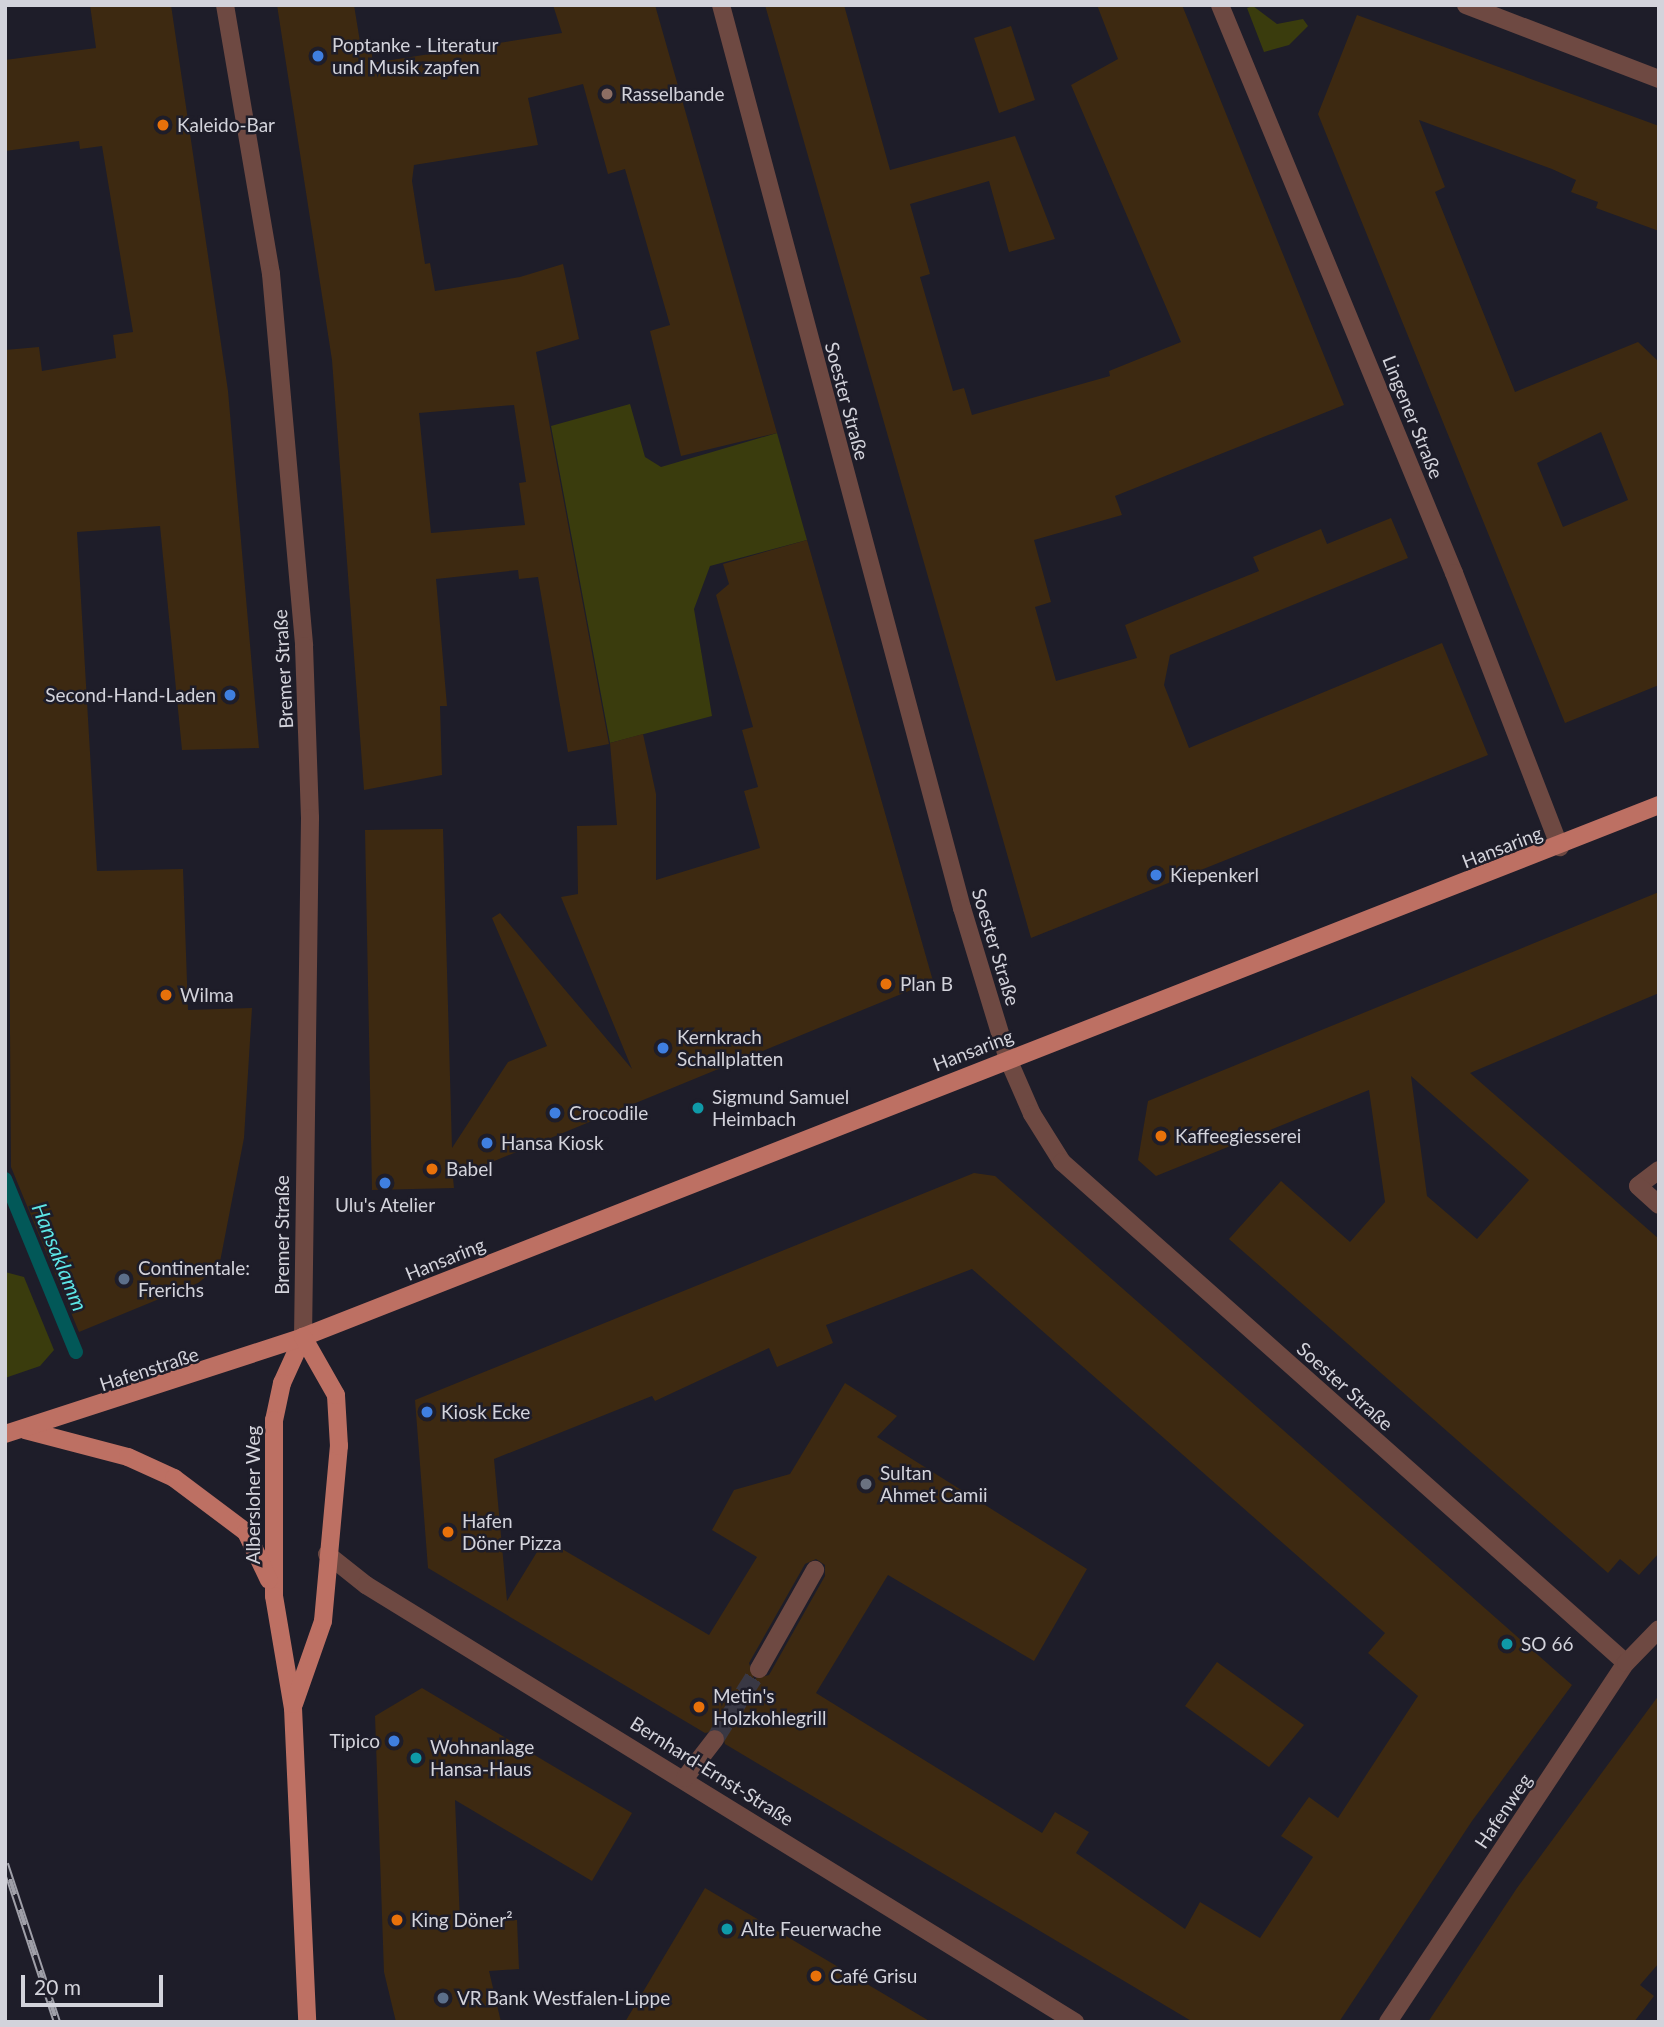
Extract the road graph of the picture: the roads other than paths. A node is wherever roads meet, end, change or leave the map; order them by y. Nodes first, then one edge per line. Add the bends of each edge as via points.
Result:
1 (225, 5) edge
2 (721, 5) edge
3 (1220, 5) edge
4 (1466, 5) edge
5 (1659, 79) edge
6 (1659, 805) edge
7 (1560, 847) junction
8 (1008, 1059) junction
9 (1659, 1170) edge
10 (1659, 1205) edge
11 (303, 1337) junction
12 (25, 1430) junction
13 (5, 1434) edge
14 (327, 1554) junction
15 (815, 1570) dead end
16 (274, 1596) junction
17 (1659, 1629) edge
18 (1626, 1663) junction
19 (759, 1669) tunnel mouth
20 (293, 1708) junction
21 (715, 1739) tunnel mouth
22 (685, 1778) junction
23 (307, 2022) edge
24 (1076, 2022) edge
25 (1388, 2022) edge

1 - 11 street, Bremer Straße via 271,274 304,646 310,818
2 - 8 street, Soester Straße via 958,895
3 - 7 street, Lingener Straße
4 - 5 street
6 - 7 main road, Hansaring
7 - 8 main road, Hansaring
8 - 11 main road, Hansaring
8 - 18 street, Soester Straße via 1032,1114 1062,1163
9 - 10 street via 1638,1186
11 - 12 main road, Hafenstraße
11 - 14 main road, Albersloher Weg via 336,1395 339,1422
11 - 16 main road, Albersloher Weg via 282,1383 274,1420
12 - 13 main road, Hafenstraße
12 - 16 main road via 128,1457 208,1499 259,1549
14 - 20 main road, Albersloher Weg via 323,1621
14 - 22 street, Bernhard-Ernst-Straße via 377,1591
15 - 19 street
16 - 20 main road, Albersloher Weg
17 - 18 street, Hafenweg
18 - 25 street, Hafenweg
20 - 23 main road, Albersloher Weg
21 - 22 street
22 - 24 street, Bernhard-Ernst-Straße

